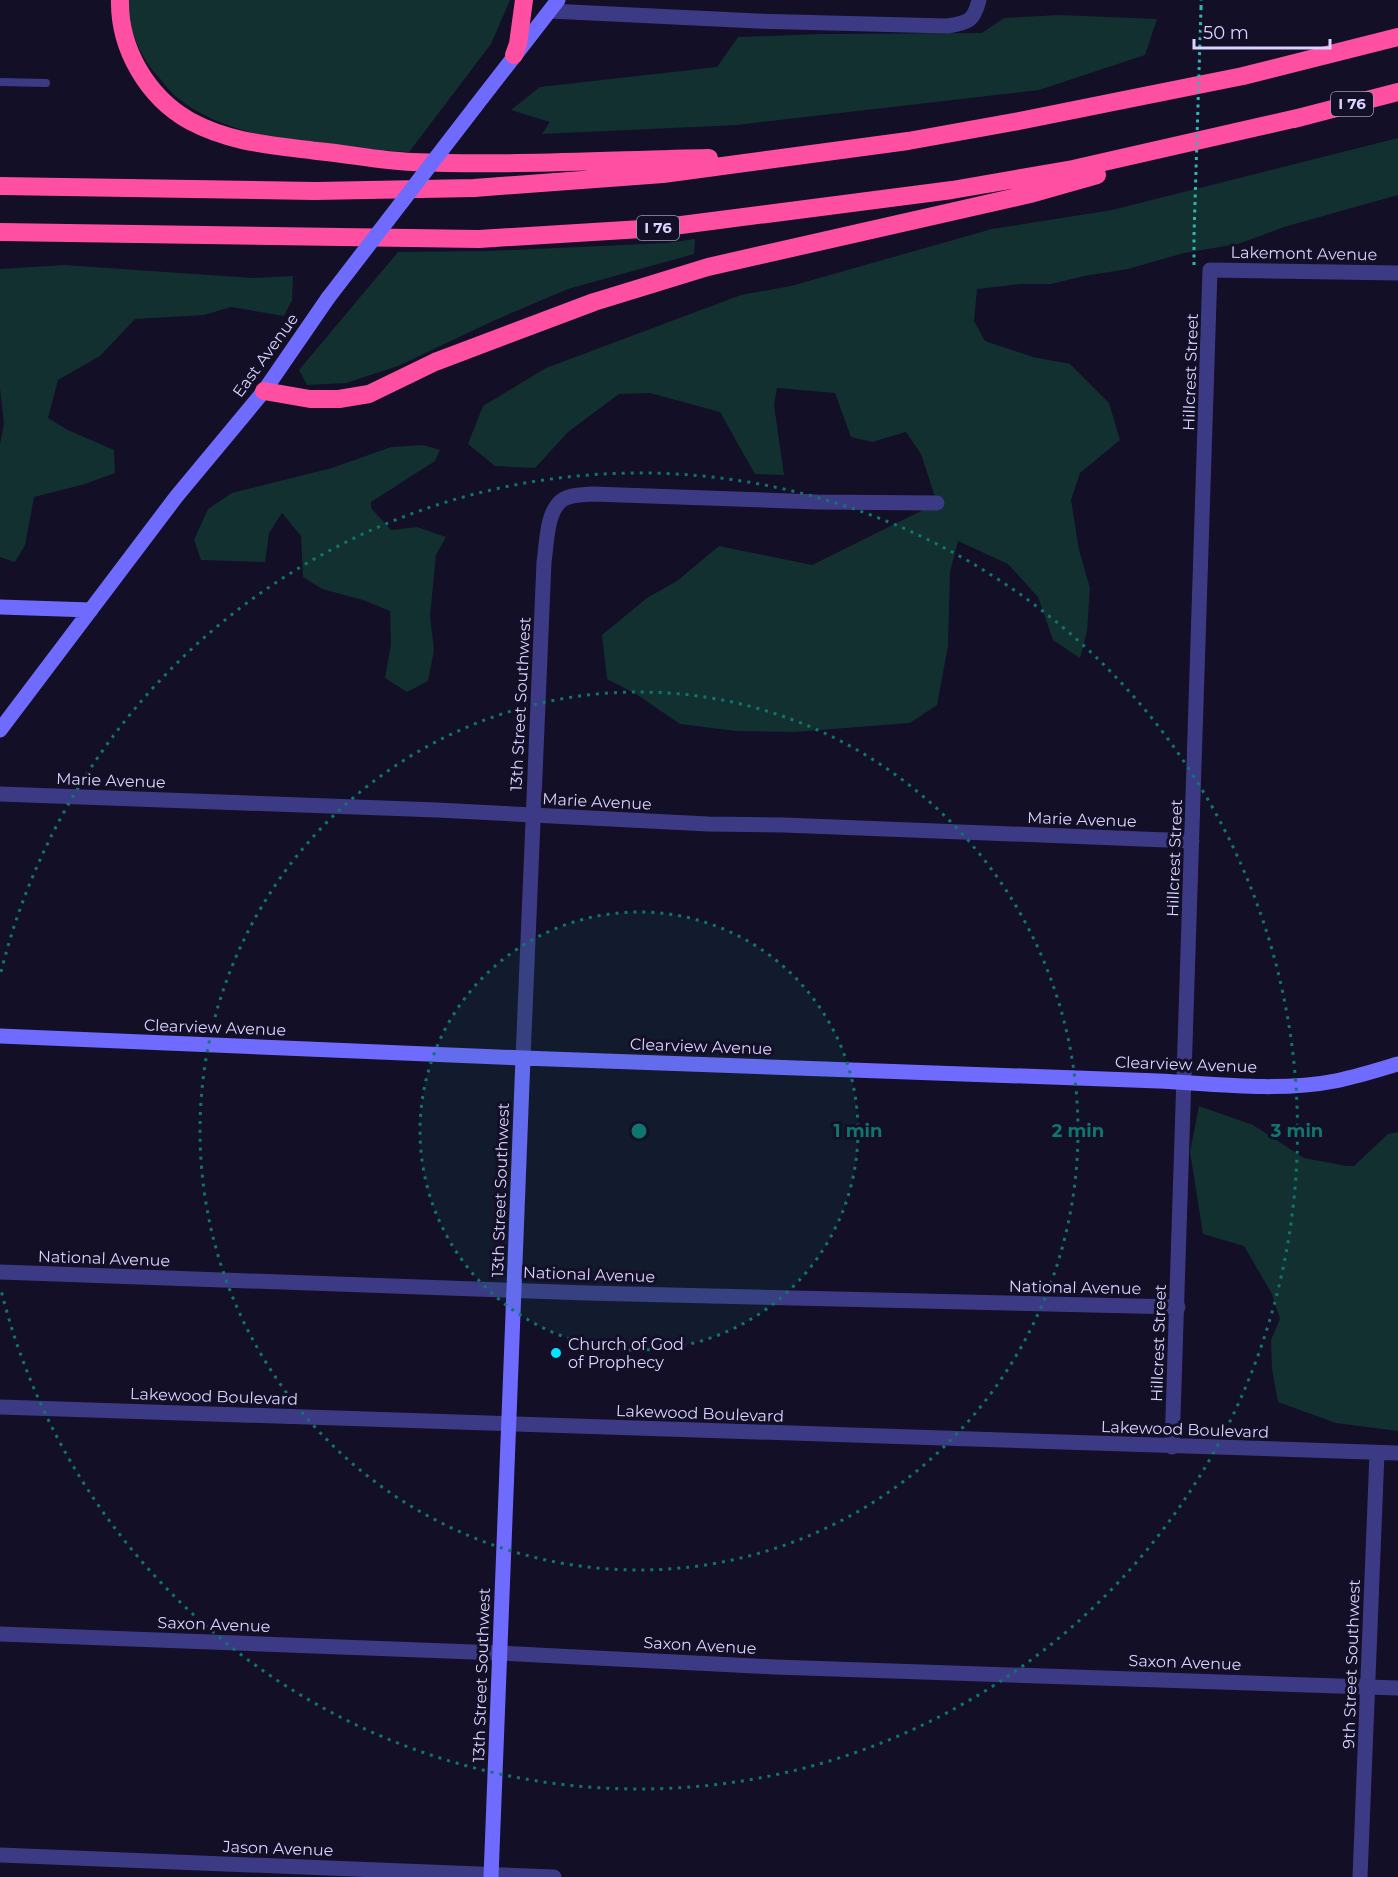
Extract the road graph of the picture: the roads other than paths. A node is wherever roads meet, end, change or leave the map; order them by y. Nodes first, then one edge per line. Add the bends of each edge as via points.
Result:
1 (120, 0) edge
2 (524, 0) edge
3 (979, 0) edge
4 (554, 5) edge
5 (1398, 37) edge
6 (514, 56) junction
7 (0, 82) edge
8 (46, 83) dead end
9 (1398, 92) edge
10 (1306, 116) junction
11 (800, 157) junction
12 (0, 186) edge
13 (0, 232) edge
14 (1210, 270) joint
15 (1398, 273) edge
16 (264, 391) junction
17 (937, 503) dead end
18 (0, 607) edge
19 (91, 610) junction
20 (0, 730) edge
21 (0, 794) edge
22 (532, 816) junction
23 (1192, 841) junction
24 (0, 1036) edge
25 (523, 1058) junction
26 (1398, 1064) edge
27 (1184, 1082) junction
28 (0, 1272) edge
29 (515, 1289) junction
30 (1178, 1307) junction
31 (0, 1407) edge
32 (509, 1424) junction
33 (1172, 1446) junction
34 (1377, 1453) junction
35 (1398, 1453) edge
36 (0, 1634) edge
37 (500, 1653) junction
38 (1368, 1687) junction
39 (1398, 1688) edge
40 (0, 1855) edge
41 (491, 1876) edge
42 (554, 1877) edge
43 (1360, 1877) edge

1 - 11 highway via 124,34 143,78 187,119 239,141 411,162
2 - 6 highway
3 - 4 street via 973,16 963,24 947,26 757,21
4 - 6 street, East Avenue
5 - 11 highway via 1243,76 1041,117
6 - 16 street, East Avenue, bridge via 328,298
7 - 8 lane
9 - 10 highway, I 76
10 - 13 highway, I 76 via 1072,169 963,188 658,228 479,239
10 - 16 highway via 1030,194 708,267 594,302 435,362 369,393 310,399
11 - 12 highway via 663,174 474,188 315,191
14 - 15 street, Lakemont Avenue
14 - 23 street, Hillcrest Street
16 - 19 street, East Avenue via 176,497
17 - 22 street, 13th Street Southwest via 593,494 564,499 556,506 550,522 544,562
18 - 19 street
19 - 20 street, East Avenue
21 - 22 street, Marie Avenue
22 - 23 street, Marie Avenue
22 - 25 street, 13th Street Southwest
23 - 27 street, Hillcrest Street
24 - 25 street, Clearview Avenue
25 - 27 street, Clearview Avenue
25 - 29 street, 13th Street Southwest
26 - 27 street, Clearview Avenue via 1334,1081 1288,1085
27 - 30 street, Hillcrest Street
28 - 29 street, National Avenue
29 - 30 street, National Avenue
29 - 32 street, 13th Street Southwest
30 - 33 street, Hillcrest Street
31 - 32 street, Lakewood Boulevard
32 - 33 street, Lakewood Boulevard
32 - 37 street, 13th Street Southwest
33 - 34 street, Lakewood Boulevard
34 - 35 street, Lakewood Boulevard
34 - 38 street, 9th Street Southwest
36 - 37 street, Saxon Avenue
37 - 38 street, Saxon Avenue via 775,1667
37 - 41 street, 13th Street Southwest
38 - 39 street, Saxon Avenue
38 - 43 street, 9th Street Southwest
40 - 41 street, Jason Avenue
41 - 42 street, Jason Avenue

